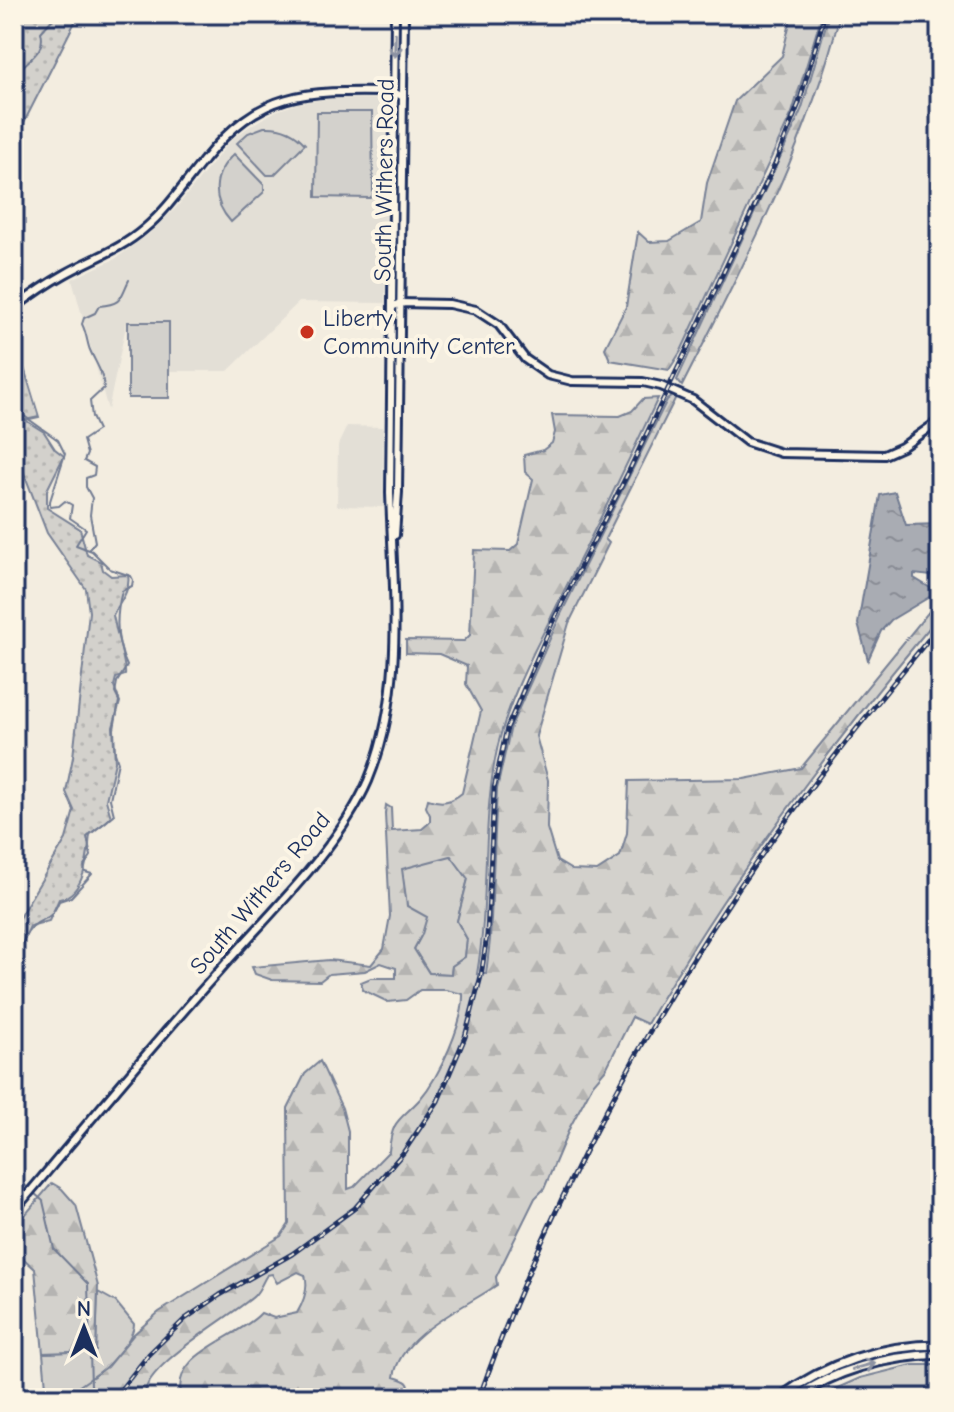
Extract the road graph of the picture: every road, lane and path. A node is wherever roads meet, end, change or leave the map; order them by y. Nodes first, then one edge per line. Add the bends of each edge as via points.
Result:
1 (395, 14) edge
2 (404, 14) edge
3 (403, 87) junction
4 (394, 92) junction
5 (403, 97) junction
6 (392, 303) junction
7 (400, 303) junction
8 (14, 308) edge
9 (940, 420) edge
10 (394, 538) junction
11 (14, 1211) edge
12 (940, 1345) edge
13 (940, 1354) edge
14 (779, 1398) edge
15 (795, 1398) edge

1 -> 4 main road, South Withers Road
2 - 3 main road, South Withers Road
3 - 4 main road
3 - 5 main road, South Withers Road
4 - 5 main road
4 - 6 main road, South Withers Road
4 - 8 main road via 308,93 250,115 226,134 143,231
5 - 7 main road, South Withers Road
6 - 7 main road
6 - 10 main road, South Withers Road
7 - 9 main road via 476,310 499,325 525,359 548,375 668,388 693,400 738,436 771,451 884,455
7 - 10 main road, South Withers Road
10 - 11 main road, South Withers Road via 391,689 368,781 313,864
12 - 14 main road via 852,1359
15 -> 13 main road via 862,1366

